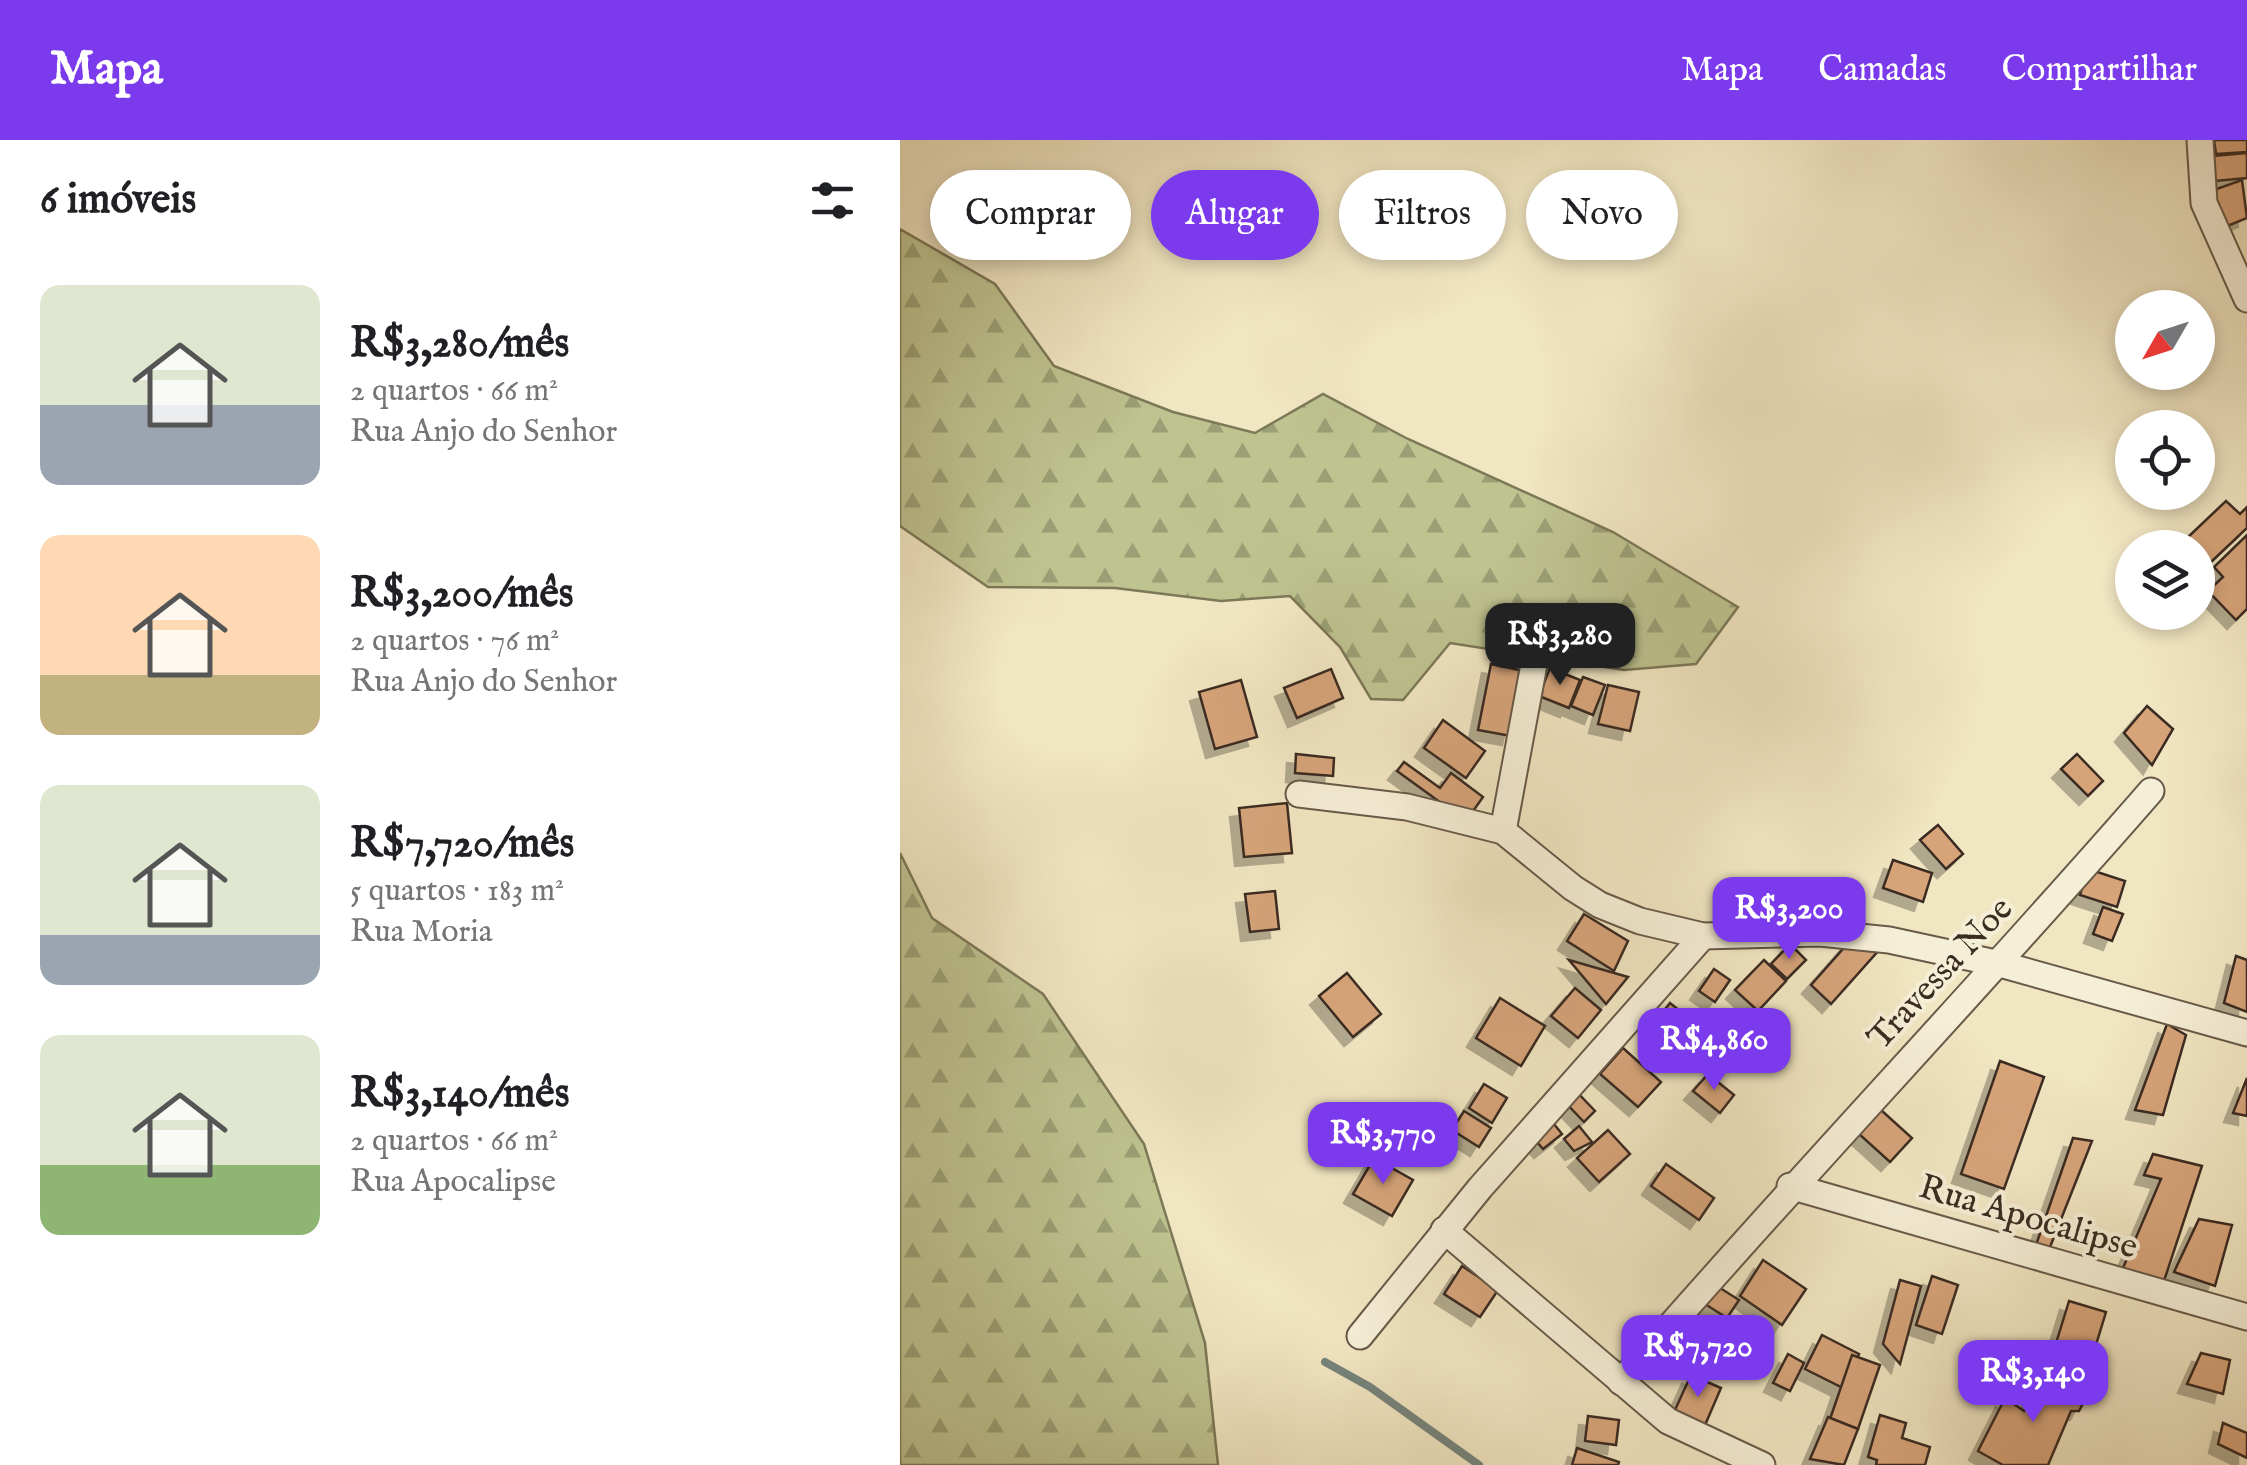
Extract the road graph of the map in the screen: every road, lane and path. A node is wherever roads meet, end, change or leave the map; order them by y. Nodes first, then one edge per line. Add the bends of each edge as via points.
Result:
1 (2200, 140) edge
2 (2247, 299) edge
3 (1535, 659) dead end
4 (2151, 792) dead end
5 (1299, 794) dead end
6 (1503, 831) junction
7 (1703, 936) junction
8 (2000, 964) junction
9 (2247, 1032) edge
10 (1790, 1186) junction
11 (1444, 1230) junction
12 (2247, 1317) edge
13 (1360, 1336) dead end
14 (1620, 1382) junction
15 (1762, 1465) edge

1 - 2 street via 2204,203
3 - 6 street
4 - 8 street, Travessa Noe
5 - 6 street via 1407,808
6 - 7 street via 1600,906
7 - 8 street via 1820,932
7 - 11 street
8 - 9 street
8 - 10 street, Travessa Noe
10 - 12 street, Rua Apocalipse
10 - 14 street, Travessa Noe
11 - 13 street
11 - 14 street
14 - 15 street via 1668,1421

